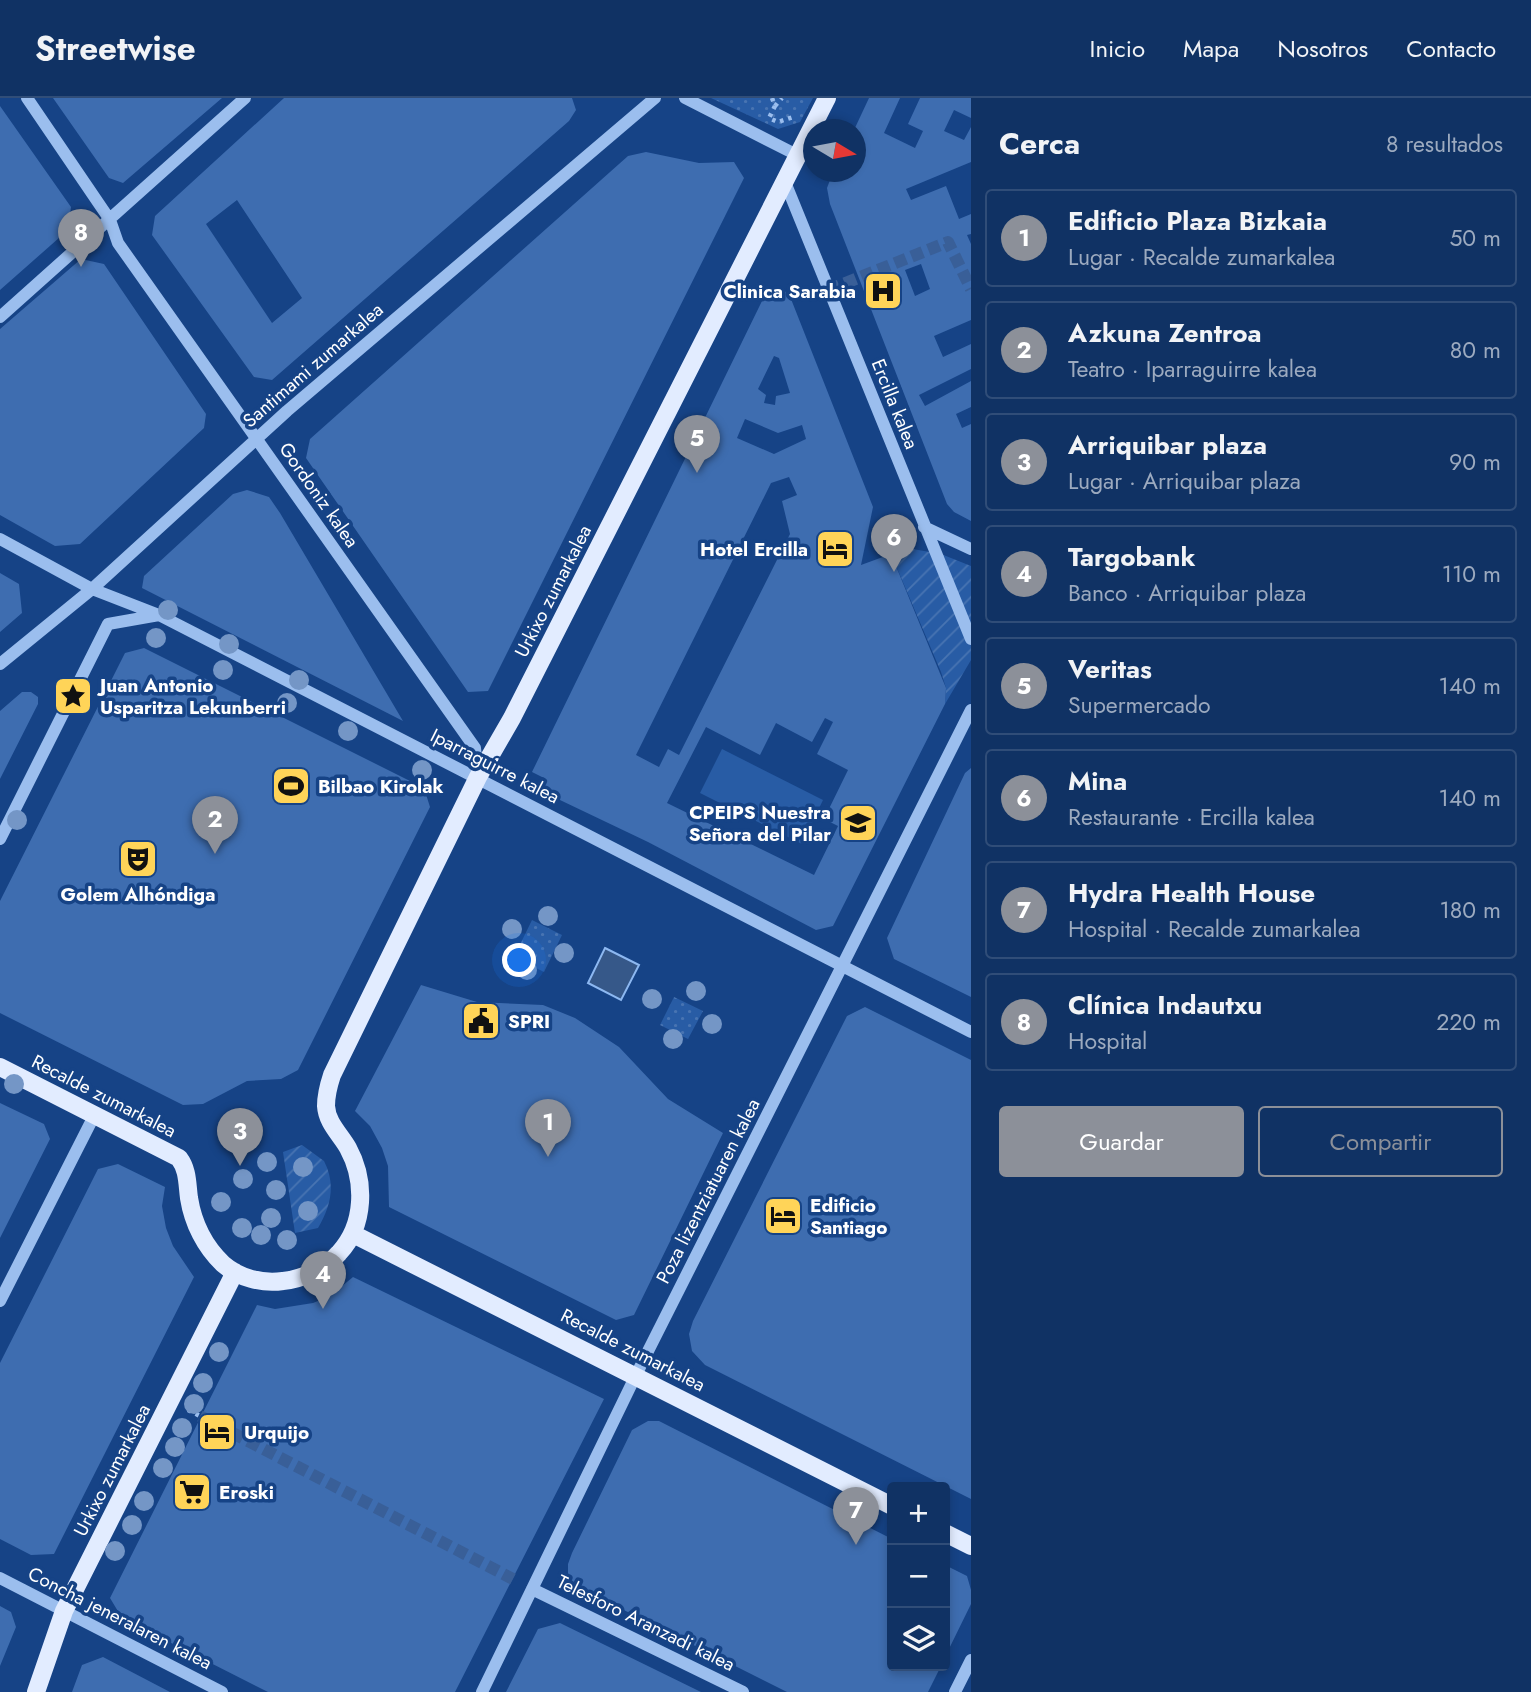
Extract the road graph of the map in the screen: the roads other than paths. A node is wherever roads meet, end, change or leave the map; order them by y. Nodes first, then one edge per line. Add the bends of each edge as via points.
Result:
1 (26, 98) edge
2 (245, 98) edge
3 (655, 98) edge
4 (685, 98) edge
5 (827, 98) edge
6 (797, 155) junction
7 (785, 183) junction
8 (110, 220) junction
9 (0, 317) edge
10 (256, 439) junction
11 (925, 527) junction
12 (0, 539) edge
13 (971, 549) edge
14 (92, 589) junction
15 (159, 615) junction
16 (971, 639) edge
17 (0, 664) edge
18 (971, 710) edge
19 (478, 777) junction
20 (0, 839) edge
21 (844, 966) junction
22 (971, 1032) edge
23 (0, 1067) edge
24 (95, 1114) junction
25 (353, 1234) junction
26 (235, 1272) junction
27 (0, 1301) edge
28 (636, 1375) junction
29 (887, 1503) edge
30 (950, 1536) edge
31 (971, 1546) edge
32 (0, 1578) edge
33 (532, 1589) junction
34 (64, 1611) junction
35 (971, 1660) edge
36 (36, 1692) edge
37 (222, 1692) edge
38 (482, 1692) edge
39 (743, 1692) edge
40 (955, 1692) edge

1 - 8 street, Gordoniz kalea
2 - 8 street
3 - 10 street, Santimami zumarkalea
4 - 6 street
5 - 6 main road, Urkixo zumarkalea
6 - 7 main road, Urkixo zumarkalea
7 - 11 street, Ercilla kalea
7 - 19 main road, Urkixo zumarkalea
8 - 9 street
8 - 10 street, Gordoniz kalea via 118,243
10 - 14 street, Santimami zumarkalea
10 - 19 street, Gordoniz kalea via 475,748
11 - 13 street
11 - 16 street, Ercilla kalea
12 - 14 street, Iparraguirre kalea
14 - 15 street, Iparraguirre kalea
14 - 17 street, Santimami zumarkalea
15 - 19 street, Iparraguirre kalea
15 - 20 street via 108,624
18 - 21 street, Poza lizentziatuaren kalea
19 - 21 street, Iparraguirre kalea
19 - 25 main road, Urkixo zumarkalea via 332,1075 326,1106 359,1177
21 - 22 street, Iparraguirre kalea
21 - 28 street, Poza lizentziatuaren kalea
23 - 24 main road, Recalde zumarkalea
24 - 26 main road, Recalde zumarkalea via 178,1158 186,1167 196,1226
24 - 27 street
25 - 26 main road via 334,1259 301,1277 261,1281
25 - 28 main road, Recalde zumarkalea
26 - 34 main road, Urkixo zumarkalea
28 - 29 main road, Recalde zumarkalea
28 - 33 street, Poza lizentziatuaren kalea
30 - 31 main road
32 - 34 street, Concha jeneralaren kalea
33 - 38 street, Poza lizentziatuaren kalea
33 - 39 street, Telesforo Aranzadi kalea
34 - 36 main road, Urkixo zumarkalea
34 - 37 street, Concha jeneralaren kalea
35 - 40 street

